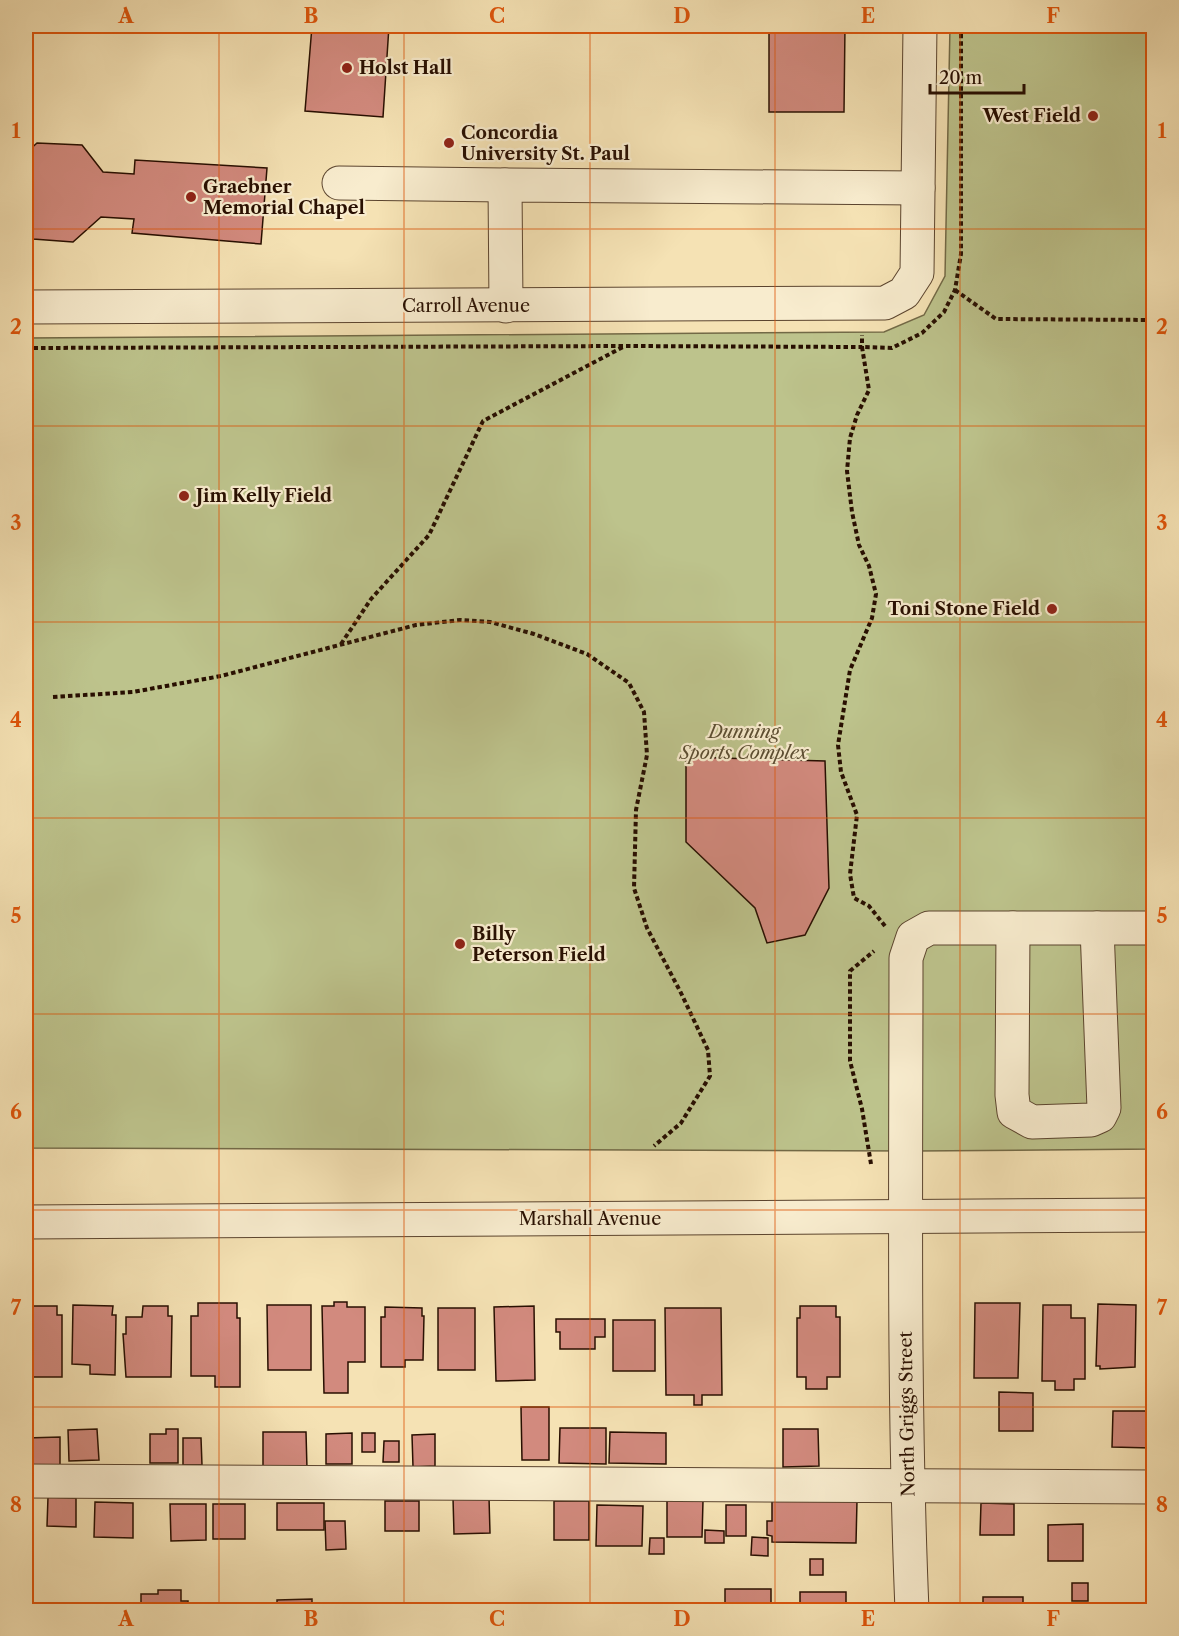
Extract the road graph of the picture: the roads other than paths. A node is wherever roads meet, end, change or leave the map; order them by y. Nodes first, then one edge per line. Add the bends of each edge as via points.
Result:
1 (920, 26) edge
2 (339, 183) dead end
3 (505, 185) junction
4 (918, 188) junction
5 (506, 306) junction
6 (26, 307) edge
7 (1013, 928) junction
8 (1096, 928) junction
9 (1154, 928) edge
10 (1154, 1215) edge
11 (905, 1217) junction
12 (26, 1222) edge
13 (26, 1481) edge
14 (907, 1486) junction
15 (1154, 1487) edge
16 (912, 1611) edge

1 - 4 street
2 - 3 street
3 - 4 street
3 - 5 street
4 - 5 street, Carroll Avenue via 917,273 904,293 885,303
5 - 6 street, Carroll Avenue
7 - 8 street, North Griggs Street
7 - 8 street via 1012,1095 1014,1112 1032,1122 1091,1120 1100,1116 1104,1108
7 - 11 street, North Griggs Street via 929,928 913,937 906,958
8 - 9 street, North Griggs Street
10 - 11 street, Marshall Avenue
11 - 12 street, Marshall Avenue
11 - 14 street, North Griggs Street
13 - 14 street
14 - 15 street
14 - 16 street, North Griggs Street

